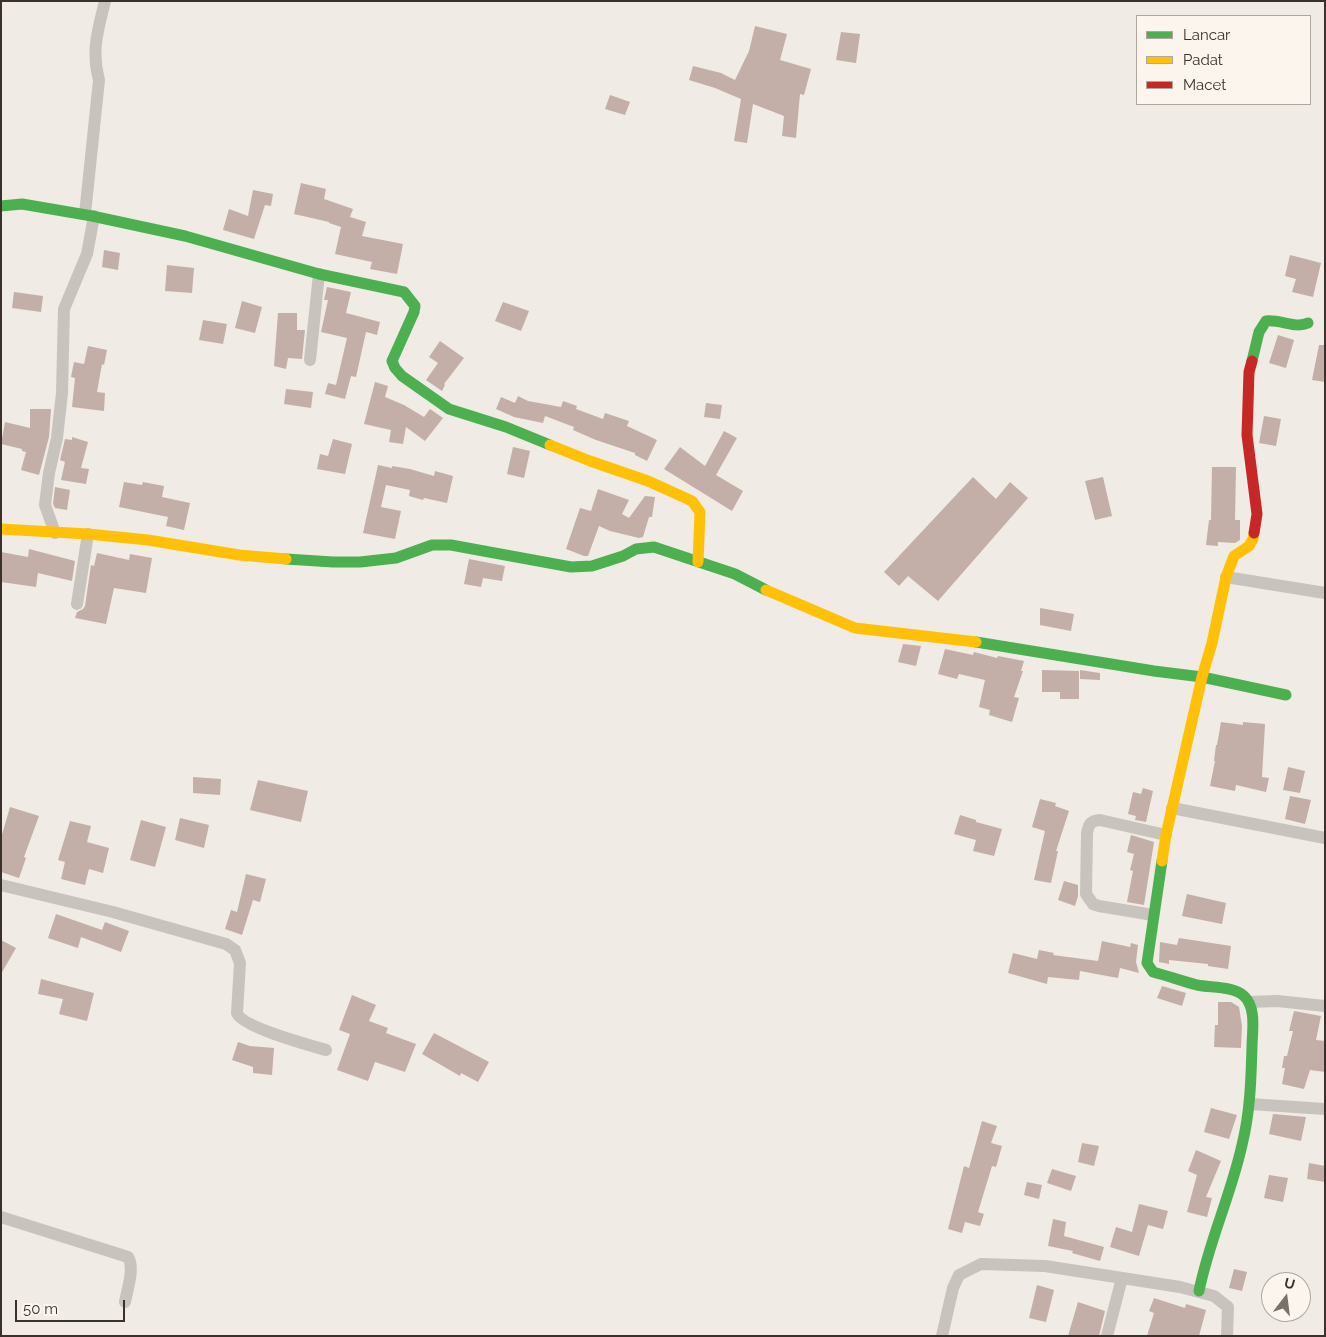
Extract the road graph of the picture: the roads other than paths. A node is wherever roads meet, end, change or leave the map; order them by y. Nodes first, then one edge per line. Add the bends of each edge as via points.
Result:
1 (105, 1) edge
2 (1, 206) edge
3 (90, 215) junction
4 (319, 274) junction
5 (1308, 323) dead end
6 (310, 360) dead end
7 (1, 530) edge
8 (55, 533) junction
9 (88, 534) junction
10 (698, 562) junction
11 (1226, 577) junction
12 (1325, 593) edge
13 (77, 604) dead end
14 (1202, 677) junction
15 (1286, 694) dead end
16 (1172, 808) junction
17 (1166, 835) junction
18 (1325, 838) edge
19 (1, 884) edge
20 (1154, 915) junction
21 (1249, 1002) junction
22 (1325, 1006) edge
23 (326, 1050) dead end
24 (1250, 1104) junction
25 (1325, 1109) edge
26 (1, 1217) edge
27 (1122, 1278) junction
28 (1198, 1291) junction
29 (124, 1302) dead end
30 (942, 1336) edge
31 (1107, 1336) edge
32 (1227, 1336) edge

1 - 3 street via 94,48 99,80
2 - 3 street via 22,204
3 - 4 street via 185,236
3 - 8 street via 87,254 64,309 62,393 45,505
4 - 6 street
4 - 10 street via 404,292 408,296 415,306 414,312 392,361 402,376 449,409 648,481 692,502 700,512
5 - 11 street via 1302,326 1266,321 1259,332 1249,372 1247,435 1257,514 1253,539 1249,546 1234,556
7 - 8 street
8 - 9 street
9 - 10 street via 239,555 333,562 396,558 432,544 571,567 592,566 636,549 654,547
9 - 13 street
10 - 14 street via 735,574 782,598 855,628 964,640
11 - 12 street
11 - 14 street
14 - 15 street
14 - 16 street
16 - 17 street
16 - 18 street
17 - 20 street
17 - 20 street via 1100,820 1093,820 1087,833 1086,894 1089,899 1099,906
19 - 23 street via 226,944 236,950 240,963 237,1013 240,1018
20 - 21 street via 1147,963 1153,972 1230,990 1243,995
21 - 22 street
21 - 24 street via 1252,1017
24 - 25 street
24 - 28 street via 1242,1146
26 - 29 street via 128,1257 130,1272
27 - 28 street
27 - 30 street via 1045,1266 981,1264 958,1275 952,1288
27 - 31 street
28 - 32 street via 1214,1296 1228,1307

